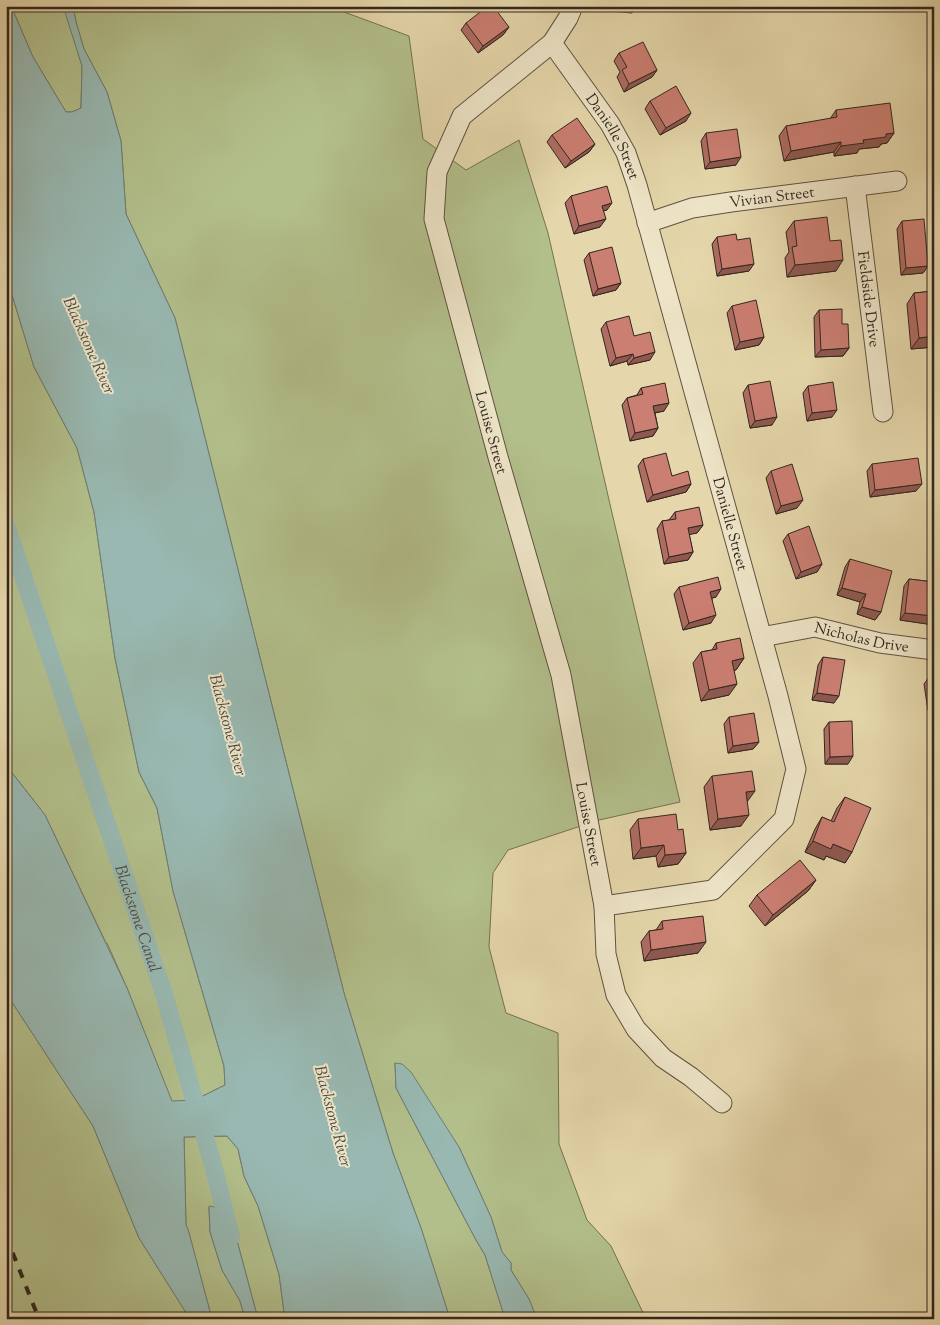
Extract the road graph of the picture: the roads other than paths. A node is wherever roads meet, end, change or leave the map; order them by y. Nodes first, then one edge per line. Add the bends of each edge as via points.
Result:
1 (573, 6) edge
2 (552, 43) junction
3 (897, 181) dead end
4 (855, 186) junction
5 (647, 223) junction
6 (883, 412) dead end
7 (762, 637) junction
8 (934, 650) edge
9 (604, 906) junction
10 (722, 1103) dead end

1 - 2 street, Louise Street
2 - 5 street, Danielle Street via 610,124 626,154
2 - 9 street, Louise Street via 462,116 437,172 434,219 498,457 562,675
3 - 4 street, Vivian Street
4 - 5 street, Vivian Street via 692,208
4 - 6 street, Fieldside Drive
5 - 7 street, Danielle Street
7 - 8 street, Nicholas Drive via 815,627 880,644
7 - 9 street, Danielle Street via 796,769 784,819 713,890
9 - 10 street, Louise Street via 606,954 616,995 636,1029 663,1058

